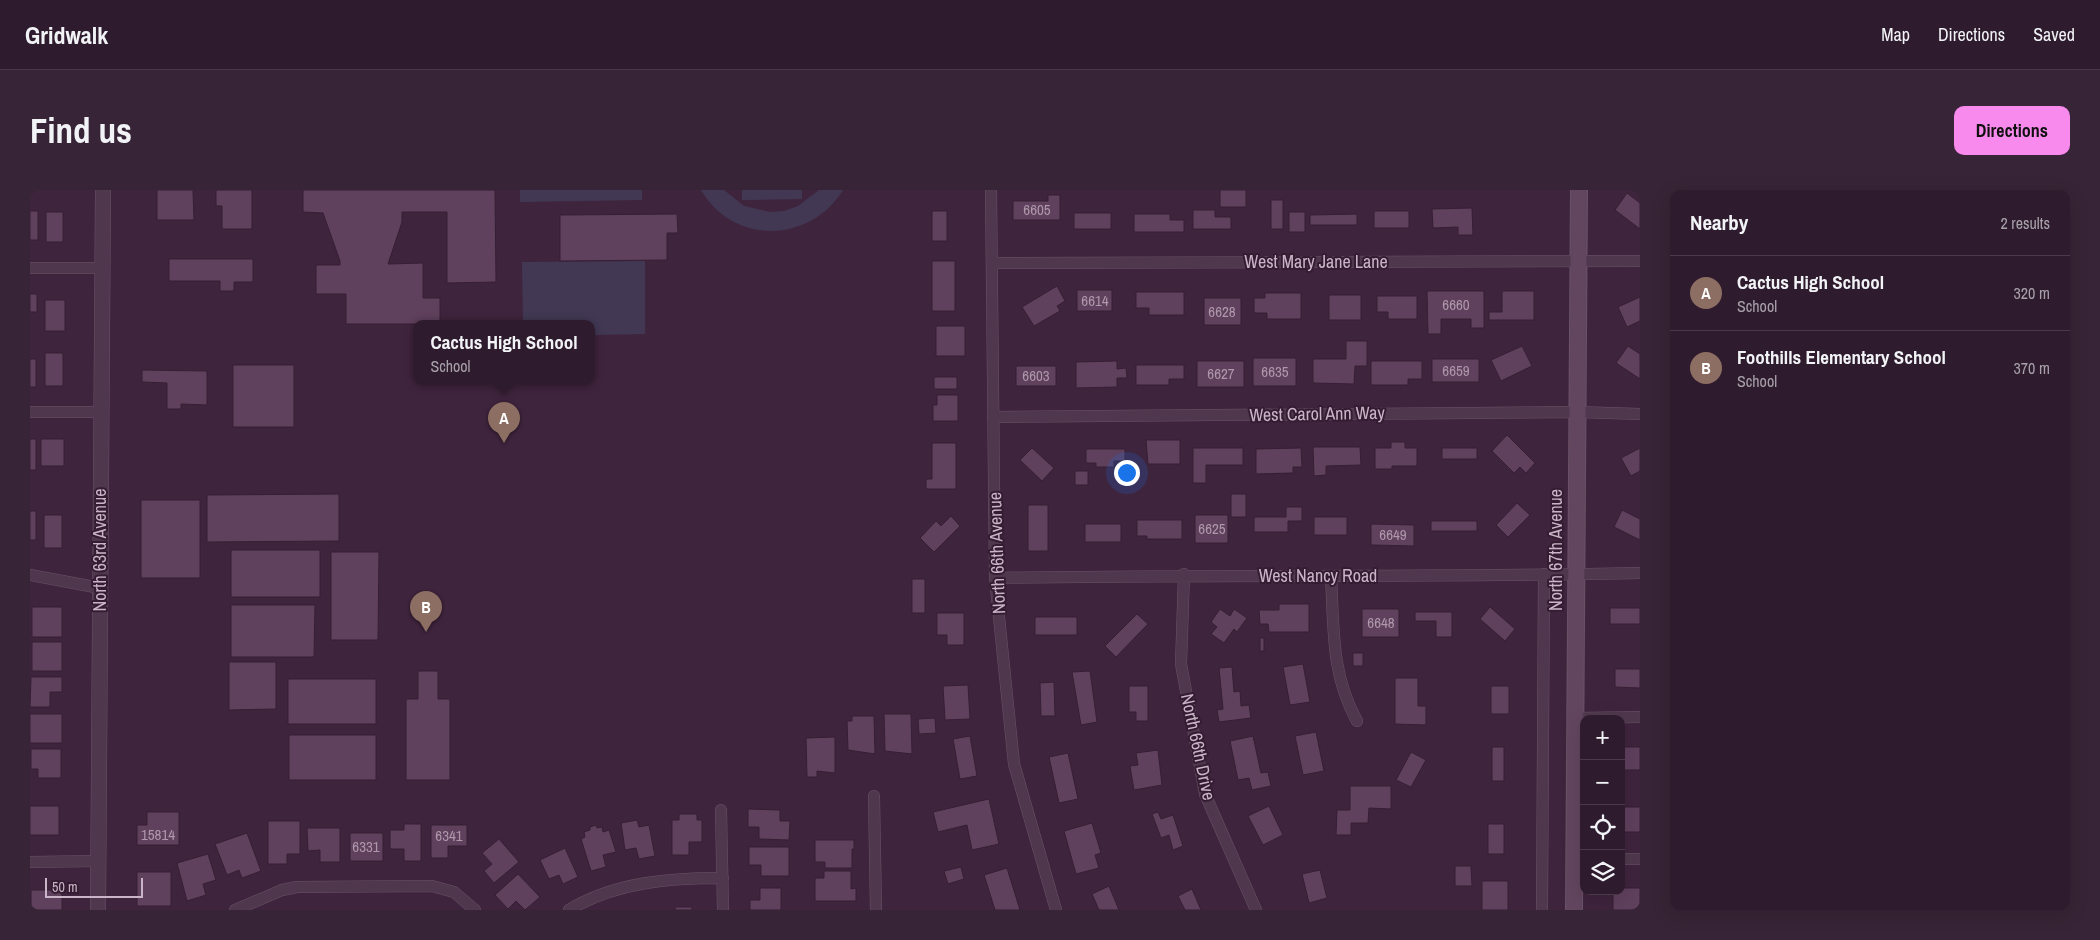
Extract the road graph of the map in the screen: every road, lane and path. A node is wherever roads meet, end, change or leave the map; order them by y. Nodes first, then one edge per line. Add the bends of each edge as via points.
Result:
1 (103, 190) edge
2 (991, 190) edge
3 (1579, 190) edge
4 (1578, 260) junction
5 (1640, 261) edge
6 (992, 263) junction
7 (30, 268) edge
8 (102, 268) junction
9 (30, 412) edge
10 (101, 412) junction
11 (1577, 412) junction
12 (1640, 414) edge
13 (994, 417) junction
14 (1640, 573) edge
15 (1184, 574) junction
16 (1544, 574) junction
17 (1576, 574) junction
18 (30, 575) edge
19 (1331, 577) junction
20 (995, 578) junction
21 (100, 588) junction
22 (1640, 717) edge
23 (1575, 718) junction
24 (1357, 721) dead end
25 (874, 796) dead end
26 (721, 810) dead end
27 (1625, 859) edge
28 (1640, 859) edge
29 (1579, 860) edge
30 (98, 861) junction
31 (30, 862) edge
32 (723, 878) junction
33 (98, 910) edge
34 (235, 910) edge
35 (475, 910) edge
36 (569, 910) edge
37 (723, 910) edge
38 (876, 910) edge
39 (1056, 910) edge
40 (1256, 910) edge
41 (1542, 910) edge
42 (1574, 910) edge

1 - 8 street, North 63rd Avenue
2 - 6 street, North 66th Avenue
3 - 4 main road, North 67th Avenue
4 - 5 street, West Mary Jane Lane
4 - 6 street, West Mary Jane Lane
4 - 11 main road, North 67th Avenue
6 - 13 street, North 66th Avenue
7 - 8 street
8 - 10 street, North 63rd Avenue
9 - 10 street
10 - 21 street, North 63rd Avenue
11 - 12 street, West Carol Ann Way
11 - 13 street, West Carol Ann Way
11 - 17 main road, North 67th Avenue
13 - 20 street, North 66th Avenue
14 - 17 street, West Nancy Road
15 - 19 street, West Nancy Road
15 - 20 street, West Nancy Road
15 - 40 street, North 66th Drive via 1181,664 1205,794
16 - 17 street, West Nancy Road
16 - 19 street, West Nancy Road
16 - 41 street, North 67th Avenue
17 - 23 main road, North 67th Avenue
18 - 21 street
19 - 24 street via 1338,674 1345,699
20 - 39 street, North 66th Avenue via 1014,764
21 - 30 street, North 63rd Avenue
22 - 23 street
23 - 29 main road, North 67th Avenue
25 - 38 street
26 - 32 street
27 - 28 street
29 - 42 main road, North 67th Avenue
30 - 31 street
30 - 33 street, North 63rd Avenue
32 - 36 street via 660,880 627,886
32 - 37 street
34 - 35 street via 297,887 432,886 454,892

